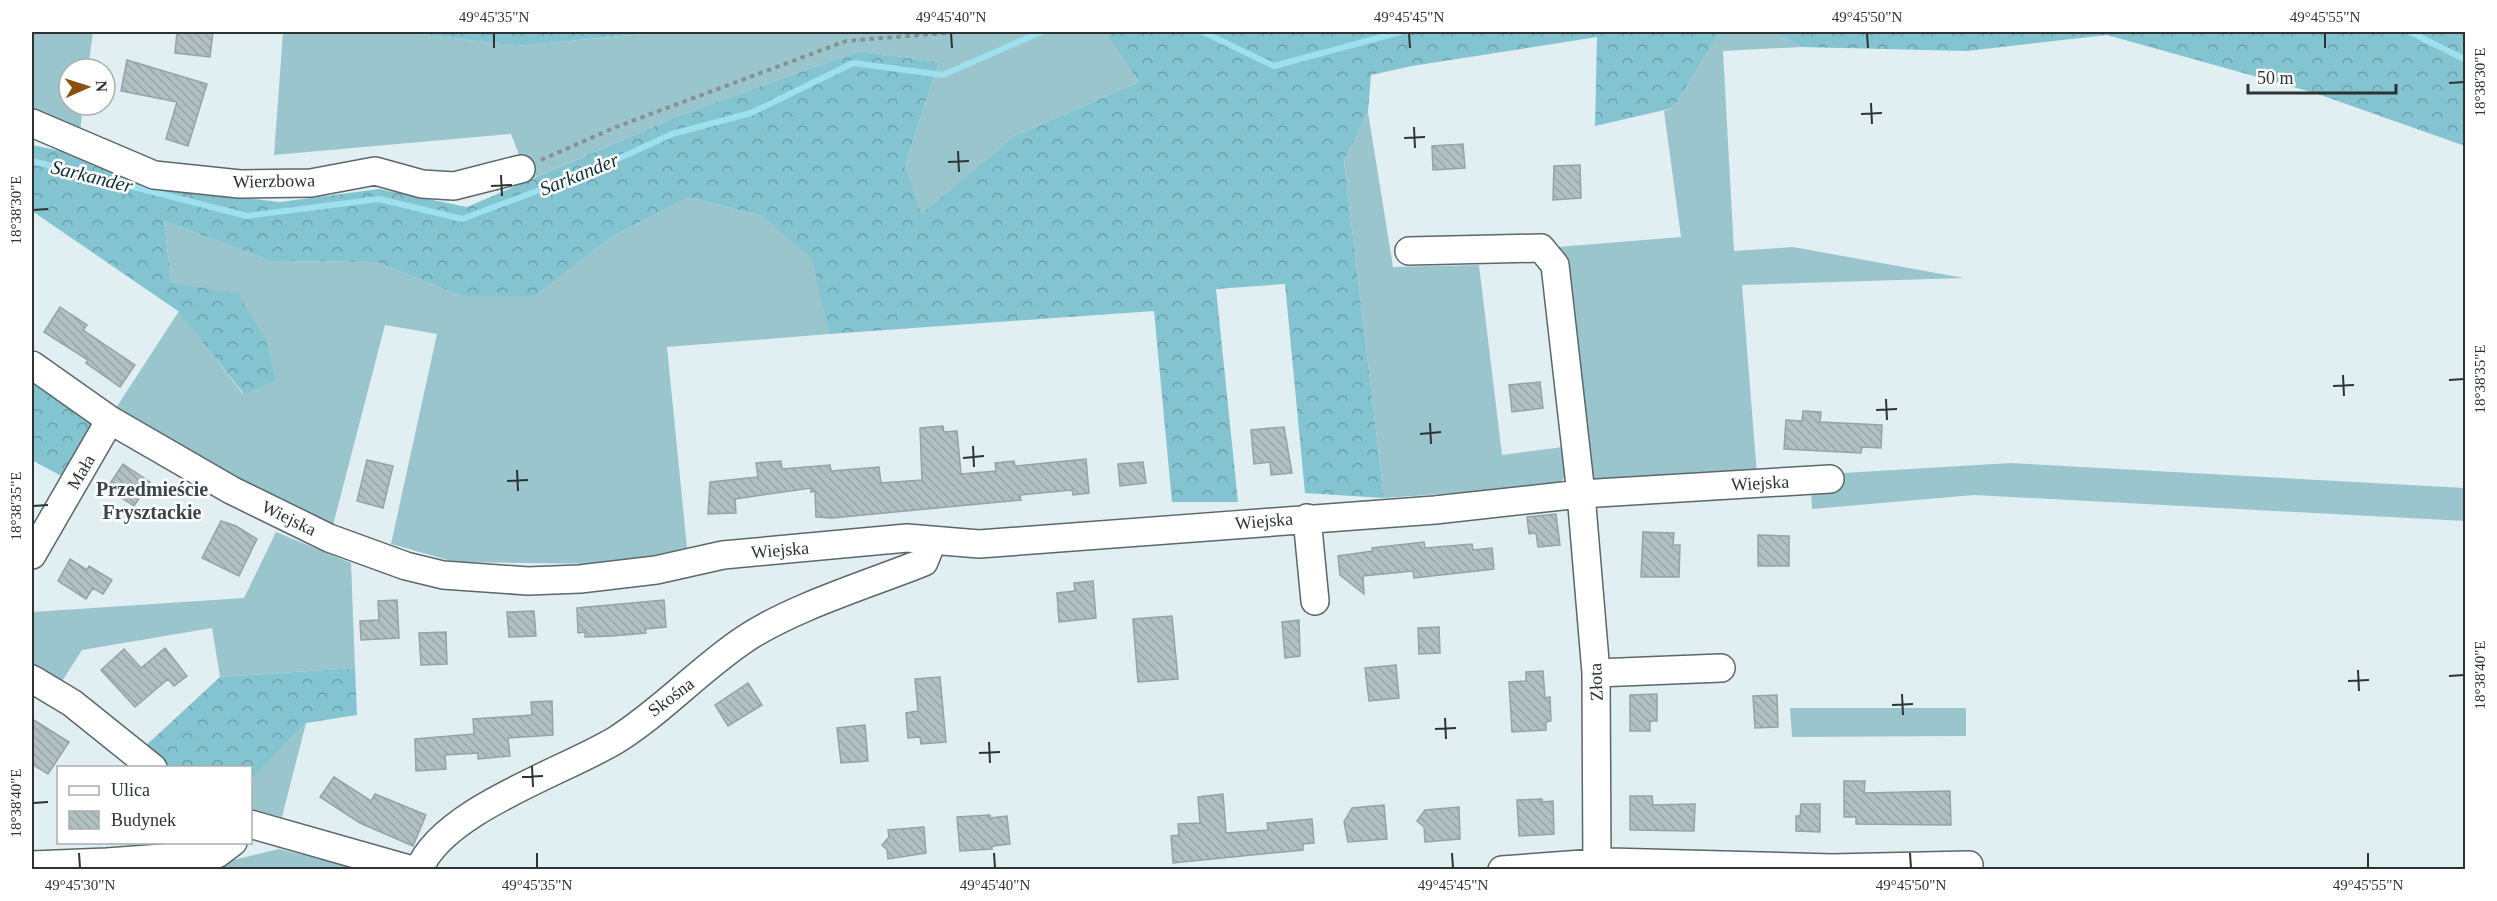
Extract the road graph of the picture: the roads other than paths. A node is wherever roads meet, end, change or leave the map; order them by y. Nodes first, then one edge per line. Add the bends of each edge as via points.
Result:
1 (32, 123) edge
2 (521, 169) road end
3 (1409, 251) dead end
4 (32, 365) edge
5 (110, 420) junction
6 (1830, 479) dead end
7 (1581, 494) junction
8 (1307, 518) junction
9 (932, 542) junction
10 (32, 555) edge
11 (1315, 601) dead end
12 (1721, 668) dead end
13 (1596, 673) junction
14 (32, 679) edge
15 (151, 766) edge
16 (252, 825) edge
17 (232, 844) edge
18 (32, 865) edge
19 (1968, 865) dead end
20 (107, 866) edge
21 (1597, 867) edge
22 (412, 870) edge
23 (419, 870) edge
24 (1502, 870) edge

1 - 2 street, Wierzbowa via 154,175 240,184 311,183 375,171 422,184 454,186
3 - 7 street via 1541,248 1555,265
4 - 5 street, Wiejska
5 - 9 street, Wiejska via 231,490 329,538 443,575 580,579 656,570 723,555 907,538
5 - 10 street, Mała
6 - 7 street, Wiejska
7 - 8 street, Wiejska via 1435,510
7 - 13 street, Złota
8 - 9 street, Wiejska via 979,544
8 - 11 street
9 - 23 street, Skośna via 924,562 805,609 746,639 617,739 483,808 436,841
12 - 13 street
13 - 21 street, Złota
14 - 15 street via 72,703
16 - 22 street
17 - 20 street via 217,854
18 - 20 street
19 - 21 street
21 - 24 street

